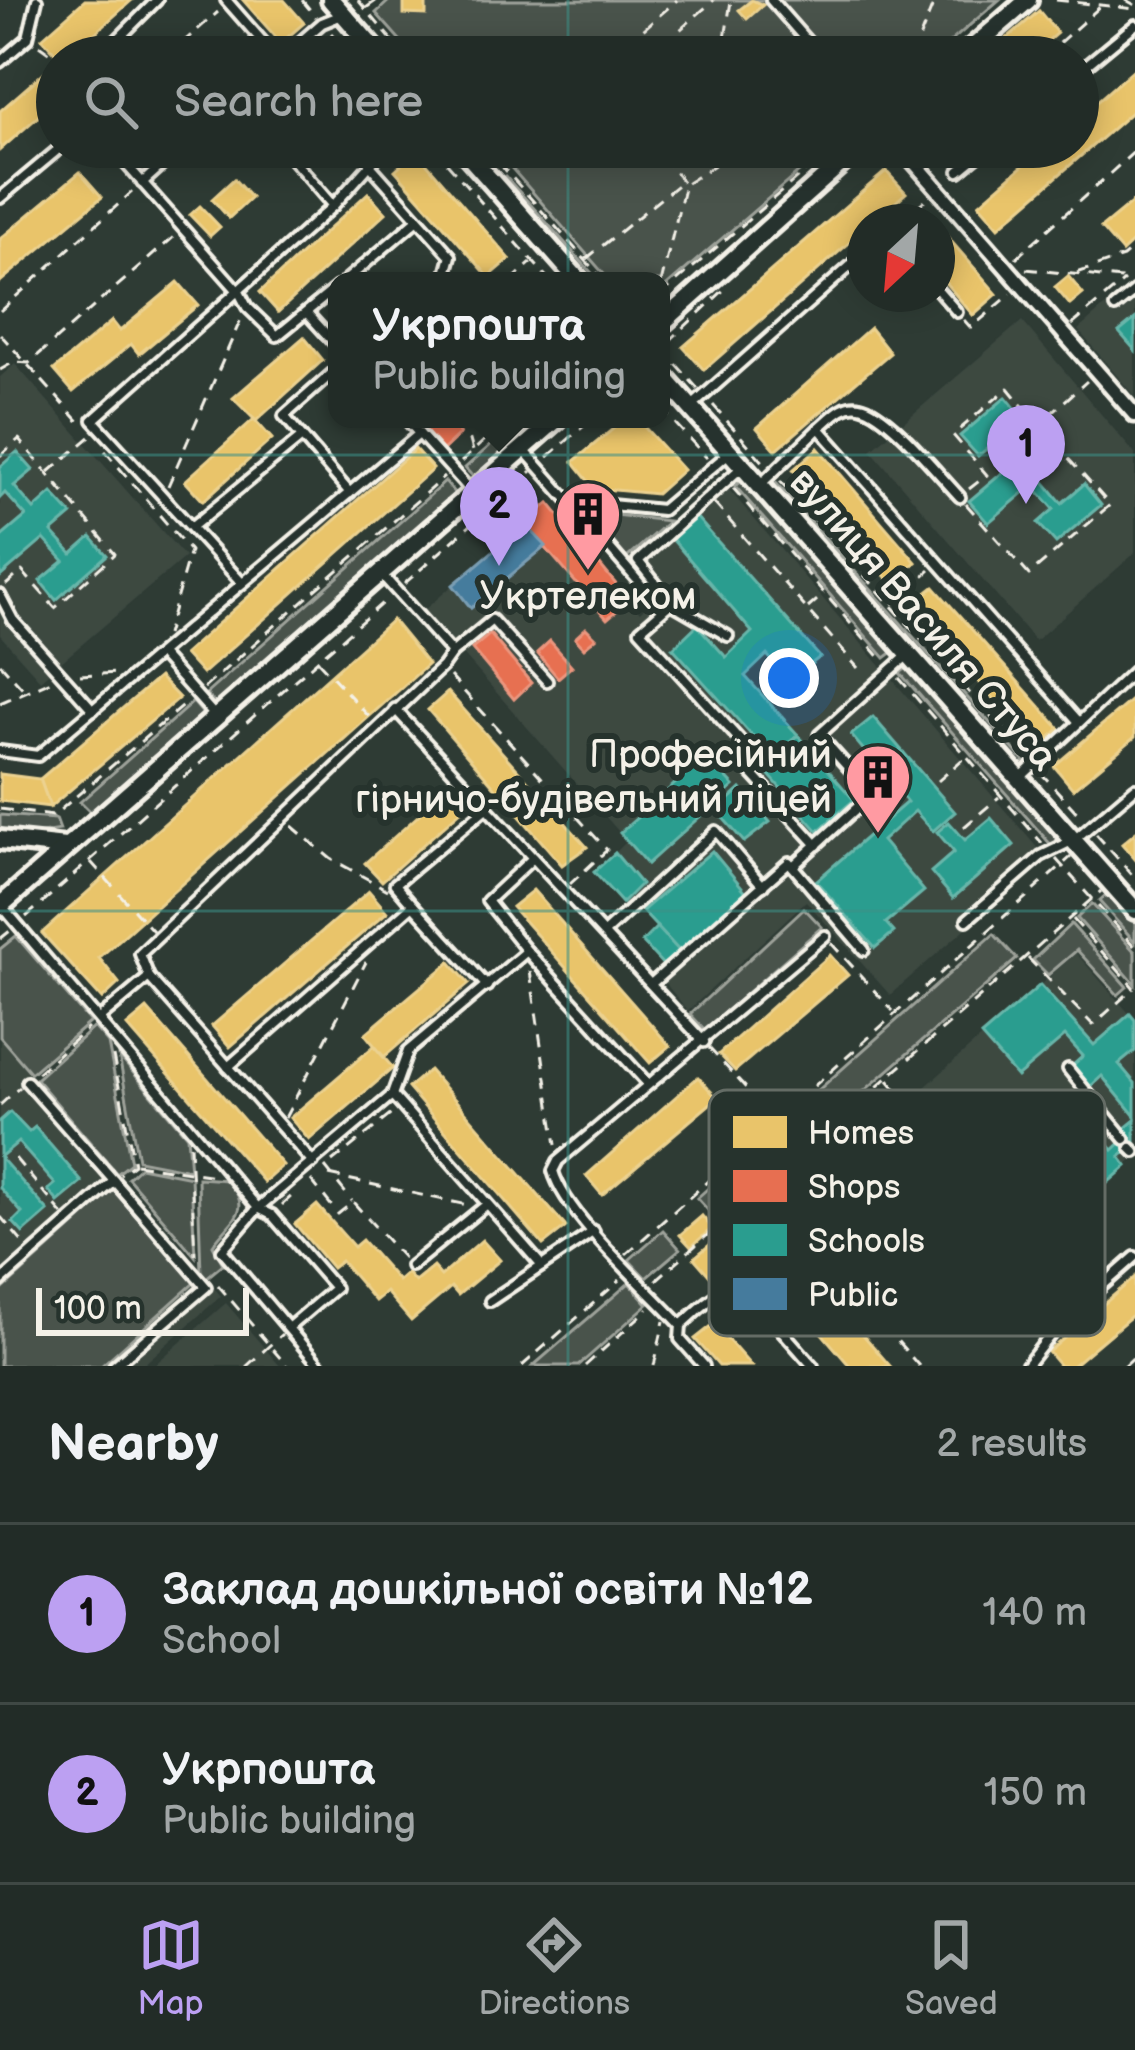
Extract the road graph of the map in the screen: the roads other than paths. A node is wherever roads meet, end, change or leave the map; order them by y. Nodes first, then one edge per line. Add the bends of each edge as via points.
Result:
1 (38, 0) edge
2 (157, 0) edge
3 (771, 0) edge
4 (1028, 0) edge
5 (227, 1) edge
6 (360, 4) edge
7 (337, 7) edge
8 (1135, 25) edge
9 (121, 36) edge
10 (260, 36) edge
11 (306, 36) edge
12 (363, 36) edge
13 (803, 36) edge
14 (986, 36) edge
15 (1099, 55) edge
16 (0, 62) edge
17 (36, 168) edge
18 (129, 168) edge
19 (159, 168) edge
20 (300, 168) edge
21 (366, 168) edge
22 (372, 168) edge
23 (488, 168) edge
24 (836, 168) edge
25 (920, 168) edge
26 (963, 168) edge
27 (959, 171) dead end
28 (142, 183) junction
29 (0, 198) edge
30 (333, 206) junction
31 (417, 220) junction
32 (847, 269) edge
33 (356, 272) edge
34 (447, 272) edge
35 (572, 272) edge
36 (1135, 291) edge
37 (239, 292) junction
38 (328, 295) edge
39 (1115, 307) dead end
40 (307, 313) junction
41 (670, 316) edge
42 (328, 336) edge
43 (328, 377) edge
44 (670, 381) edge
45 (698, 401) junction
46 (1135, 415) edge
47 (414, 428) edge
48 (547, 428) edge
49 (819, 428) junction
50 (419, 434) junction
51 (302, 437) junction
52 (523, 449) junction
53 (737, 459) junction
54 (766, 479) junction
55 (350, 493) junction
56 (472, 493) junction
57 (960, 497) road end
58 (568, 501) junction
59 (192, 527) junction
60 (382, 574) junction
61 (242, 583) junction
62 (0, 593) edge
63 (671, 603) junction
64 (662, 609) junction
65 (728, 636) dead end
66 (452, 653) junction
67 (910, 653) junction
68 (160, 654) junction
69 (1135, 670) edge
70 (547, 681) dead end
71 (394, 709) junction
72 (94, 711) junction
73 (217, 718) junction
74 (1079, 722) junction
75 (3, 748) edge
76 (747, 748) dead end
77 (744, 765) dead end
78 (1020, 778) junction
79 (1135, 788) edge
80 (485, 808) junction
81 (0, 840) edge
82 (1077, 844) junction
83 (817, 845) junction
84 (72, 850) junction
85 (532, 858) junction
86 (793, 866) junction
87 (764, 886) junction
88 (1132, 900) edge
89 (413, 904) junction
90 (0, 905) edge
91 (967, 920) dead end
92 (604, 933) junction
93 (825, 936) road end
94 (865, 950) dead end
95 (527, 951) junction
96 (148, 976) junction
97 (651, 985) junction
98 (488, 986) junction
99 (99, 1019) junction
100 (704, 1042) junction
101 (228, 1067) junction
102 (1068, 1069) dead end
103 (27, 1082) road end
104 (648, 1084) junction
105 (1085, 1090) edge
106 (392, 1095) junction
107 (1105, 1115) edge
108 (1130, 1146) edge
109 (314, 1163) junction
110 (114, 1180) junction
111 (483, 1206) junction
112 (258, 1208) junction
113 (594, 1232) junction
114 (1135, 1257) edge
115 (411, 1266) road end
116 (542, 1266) junction
117 (0, 1282) edge
118 (1105, 1283) edge
119 (490, 1301) dead end
120 (709, 1302) edge
121 (681, 1325) junction
122 (288, 1328) junction
123 (786, 1336) edge
124 (1050, 1336) edge
125 (114, 1366) edge
126 (320, 1366) edge
127 (704, 1366) edge
128 (813, 1366) edge
129 (1026, 1366) edge

1 - 16 lane via 28,38
2 - 9 lane
3 - 13 lane
4 - 14 street
5 - 10 lane
6 - 7 street
7 - 11 lane
7 - 12 street
8 - 15 lane
17 - 29 lane
18 - 28 lane
19 - 28 lane
20 - 30 lane
21 - 30 lane
22 - 31 lane
23 - 35 street
24 - 41 street
25 - 46 street
26 - 27 lane
28 - 37 lane
30 - 37 lane
31 - 33 lane
31 - 34 lane via 452,256
32 - 45 lane
36 - 39 lane
37 - 40 lane via 277,336
37 - 59 lane via 92,420
38 - 40 lane
40 - 42 lane
43 - 51 lane via 284,416
44 - 45 street, вулиця Василя Стуса
45 - 53 street, вулиця Василя Стуса
47 - 50 lane
48 - 52 street
49 - 54 lane
49 - 57 lane via 860,405
49 - 74 lane
50 - 55 lane
50 - 56 lane
51 - 55 lane
51 - 59 lane
52 - 56 street
52 - 58 lane
53 - 54 street, вулиця Василя Стуса
53 - 58 lane via 662,510
53 - 63 lane via 709,497 638,561
54 - 67 street, вулиця Василя Стуса
55 - 61 lane
56 - 60 street
58 - 64 lane
59 - 61 lane
60 - 66 lane
60 - 73 street
61 - 68 lane
62 - 72 lane via 13,620
63 - 64 lane
63 - 65 lane
64 - 76 lane via 640,630
66 - 70 lane via 492,620
66 - 71 lane
67 - 78 street, вулиця Василя Стуса
67 - 83 lane via 819,735 872,794
68 - 72 lane
68 - 73 lane
69 - 74 lane
71 - 80 lane
71 - 96 lane via 140,953
72 - 75 lane via 38,756
73 - 84 street
74 - 78 lane
77 - 83 lane
78 - 82 street, вулиця Василя Стуса
79 - 82 lane
80 - 85 lane
80 - 89 lane via 395,884
81 - 84 street
82 - 88 street, вулиця Василя Стуса
82 - 91 lane via 1041,856
83 - 86 lane
84 - 90 street
85 - 92 lane
85 - 95 lane via 487,902
86 - 87 lane
86 - 94 lane
87 - 92 lane via 716,830
87 - 97 lane
89 - 98 lane
89 - 101 lane
90 - 99 lane
92 - 97 lane
93 - 100 lane
95 - 98 lane
95 - 104 lane
96 - 99 lane
96 - 101 lane
97 - 100 lane
98 - 106 lane via 408,1051
99 - 112 lane
100 - 104 lane
101 - 109 lane
102 - 105 lane
103 - 110 lane
104 - 113 lane via 554,1171
106 - 109 lane
106 - 111 lane
107 - 108 lane
109 - 112 lane
110 - 117 lane
110 - 125 lane via 206,1287
111 - 115 lane
111 - 116 lane
112 - 122 lane via 222,1250
112 - 122 lane via 335,1288
113 - 116 lane
113 - 121 lane
114 - 118 lane
116 - 119 lane
120 - 121 lane
121 - 127 lane via 680,1339
122 - 126 lane
123 - 128 lane
124 - 129 lane

